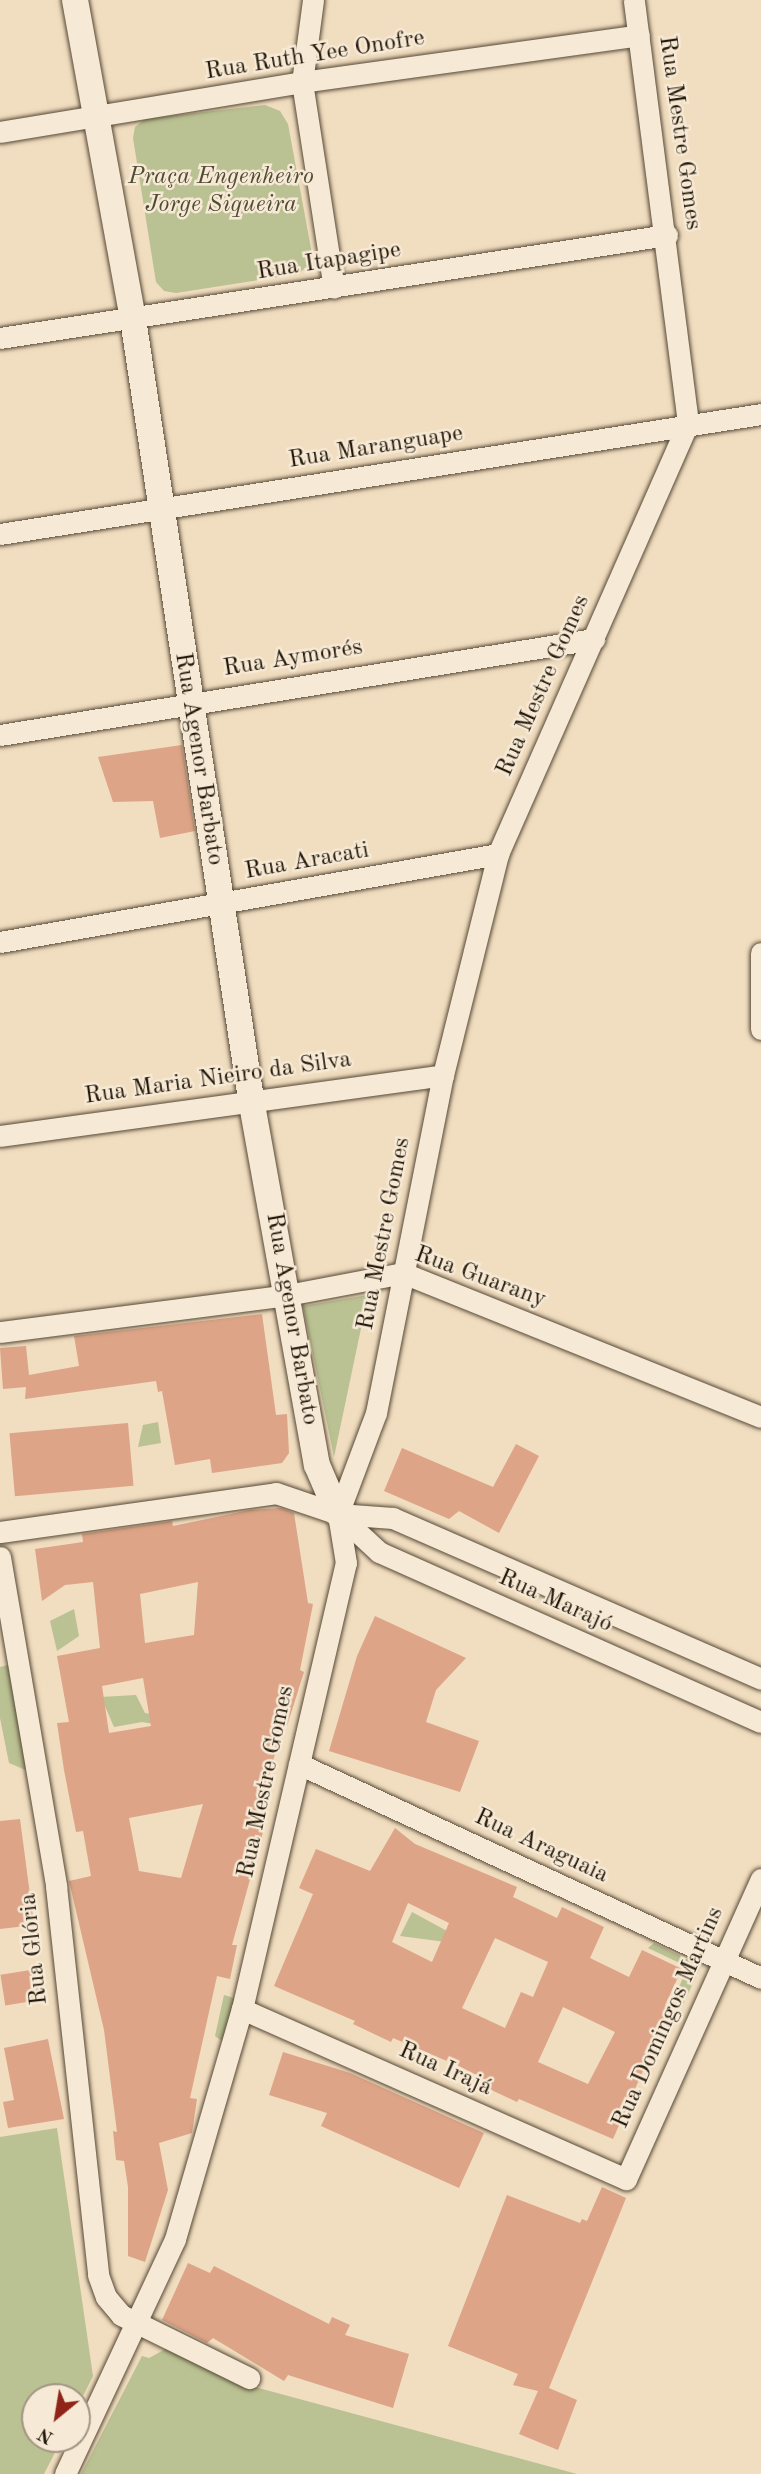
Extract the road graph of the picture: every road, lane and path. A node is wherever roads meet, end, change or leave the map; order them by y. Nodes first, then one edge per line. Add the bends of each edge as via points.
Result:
1 (75, 0) edge
2 (313, 0) edge
3 (634, 0) edge
4 (639, 35) junction
5 (302, 82) junction
6 (95, 120) junction
7 (0, 132) edge
8 (667, 235) junction
9 (334, 288) junction
10 (133, 319) junction
11 (0, 338) edge
12 (761, 414) edge
13 (688, 423) junction
14 (162, 509) junction
15 (0, 534) edge
16 (594, 639) junction
17 (188, 702) junction
18 (0, 735) edge
19 (498, 854) junction
20 (220, 905) junction
21 (0, 942) edge
22 (761, 953) edge
23 (761, 1030) edge
24 (443, 1075) junction
25 (251, 1099) junction
26 (0, 1136) edge
27 (403, 1273) junction
28 (287, 1295) junction
29 (0, 1332) edge
30 (761, 1417) edge
31 (338, 1514) junction
32 (0, 1532) edge
33 (0, 1557) edge
34 (761, 1679) edge
35 (761, 1722) edge
36 (299, 1764) junction
37 (761, 1879) edge
38 (723, 1961) junction
39 (761, 1978) edge
40 (242, 2009) junction
41 (626, 2179) joint
42 (135, 2325) junction
43 (248, 2378) dead end
44 (65, 2474) edge

1 - 6 street, Rua Agenor Barbato
2 - 5 street
3 - 4 street, Rua Mestre Gomes
4 - 5 street, Rua Ruth Yee Onofre
4 - 8 street, Rua Mestre Gomes
5 - 6 street, Rua Ruth Yee Onofre
5 - 9 street
6 - 7 street, Rua Ruth Yee Onofre
6 - 10 street, Rua Agenor Barbato
8 - 9 street, Rua Itapagipe
8 - 13 street, Rua Mestre Gomes
9 - 10 street, Rua Itapagipe
10 - 11 street, Rua Itapagipe
10 - 14 street, Rua Agenor Barbato
12 - 13 street, Rua Maranguape
13 - 14 street, Rua Maranguape
13 - 16 street, Rua Mestre Gomes
14 - 15 street, Rua Maranguape
14 - 17 street, Rua Agenor Barbato
16 - 17 street, Rua Aymorés
16 - 19 street, Rua Mestre Gomes
17 - 18 street, Rua Aymorés
17 - 20 street, Rua Agenor Barbato
19 - 20 street, Rua Aracati
19 - 24 street, Rua Mestre Gomes
20 - 21 street, Rua Aracati
20 - 25 street, Rua Agenor Barbato
22 - 23 street
24 - 25 street, Rua Maria Nieiro da Silva
24 - 27 street, Rua Mestre Gomes
25 - 26 street, Rua Maria Nieiro da Silva
25 - 28 street, Rua Agenor Barbato
27 - 28 street, Rua Guarany
27 - 30 street, Rua Guarany
27 - 31 street, Rua Mestre Gomes via 376,1413
28 - 29 street, Rua Guarany
28 - 31 street, Rua Agenor Barbato via 317,1465
31 - 32 street, Rua Marajó via 276,1493
31 - 34 street, Rua Marajó via 393,1518
31 - 35 street, Rua Marajó via 379,1552
31 - 36 street, Rua Mestre Gomes via 346,1563
33 - 42 street, Rua Glória via 56,1886 92,2246 106,2297
36 - 38 street, Rua Araguaia
36 - 40 street, Rua Mestre Gomes
37 - 38 street, Rua Domingos Martins
38 - 39 street, Rua Araguaia
38 - 41 street, Rua Domingos Martins
40 - 41 street, Rua Irajá
40 - 42 street, Rua Mestre Gomes via 175,2239
42 - 43 street, Rua Glória
42 - 44 street, Rua Mestre Gomes

